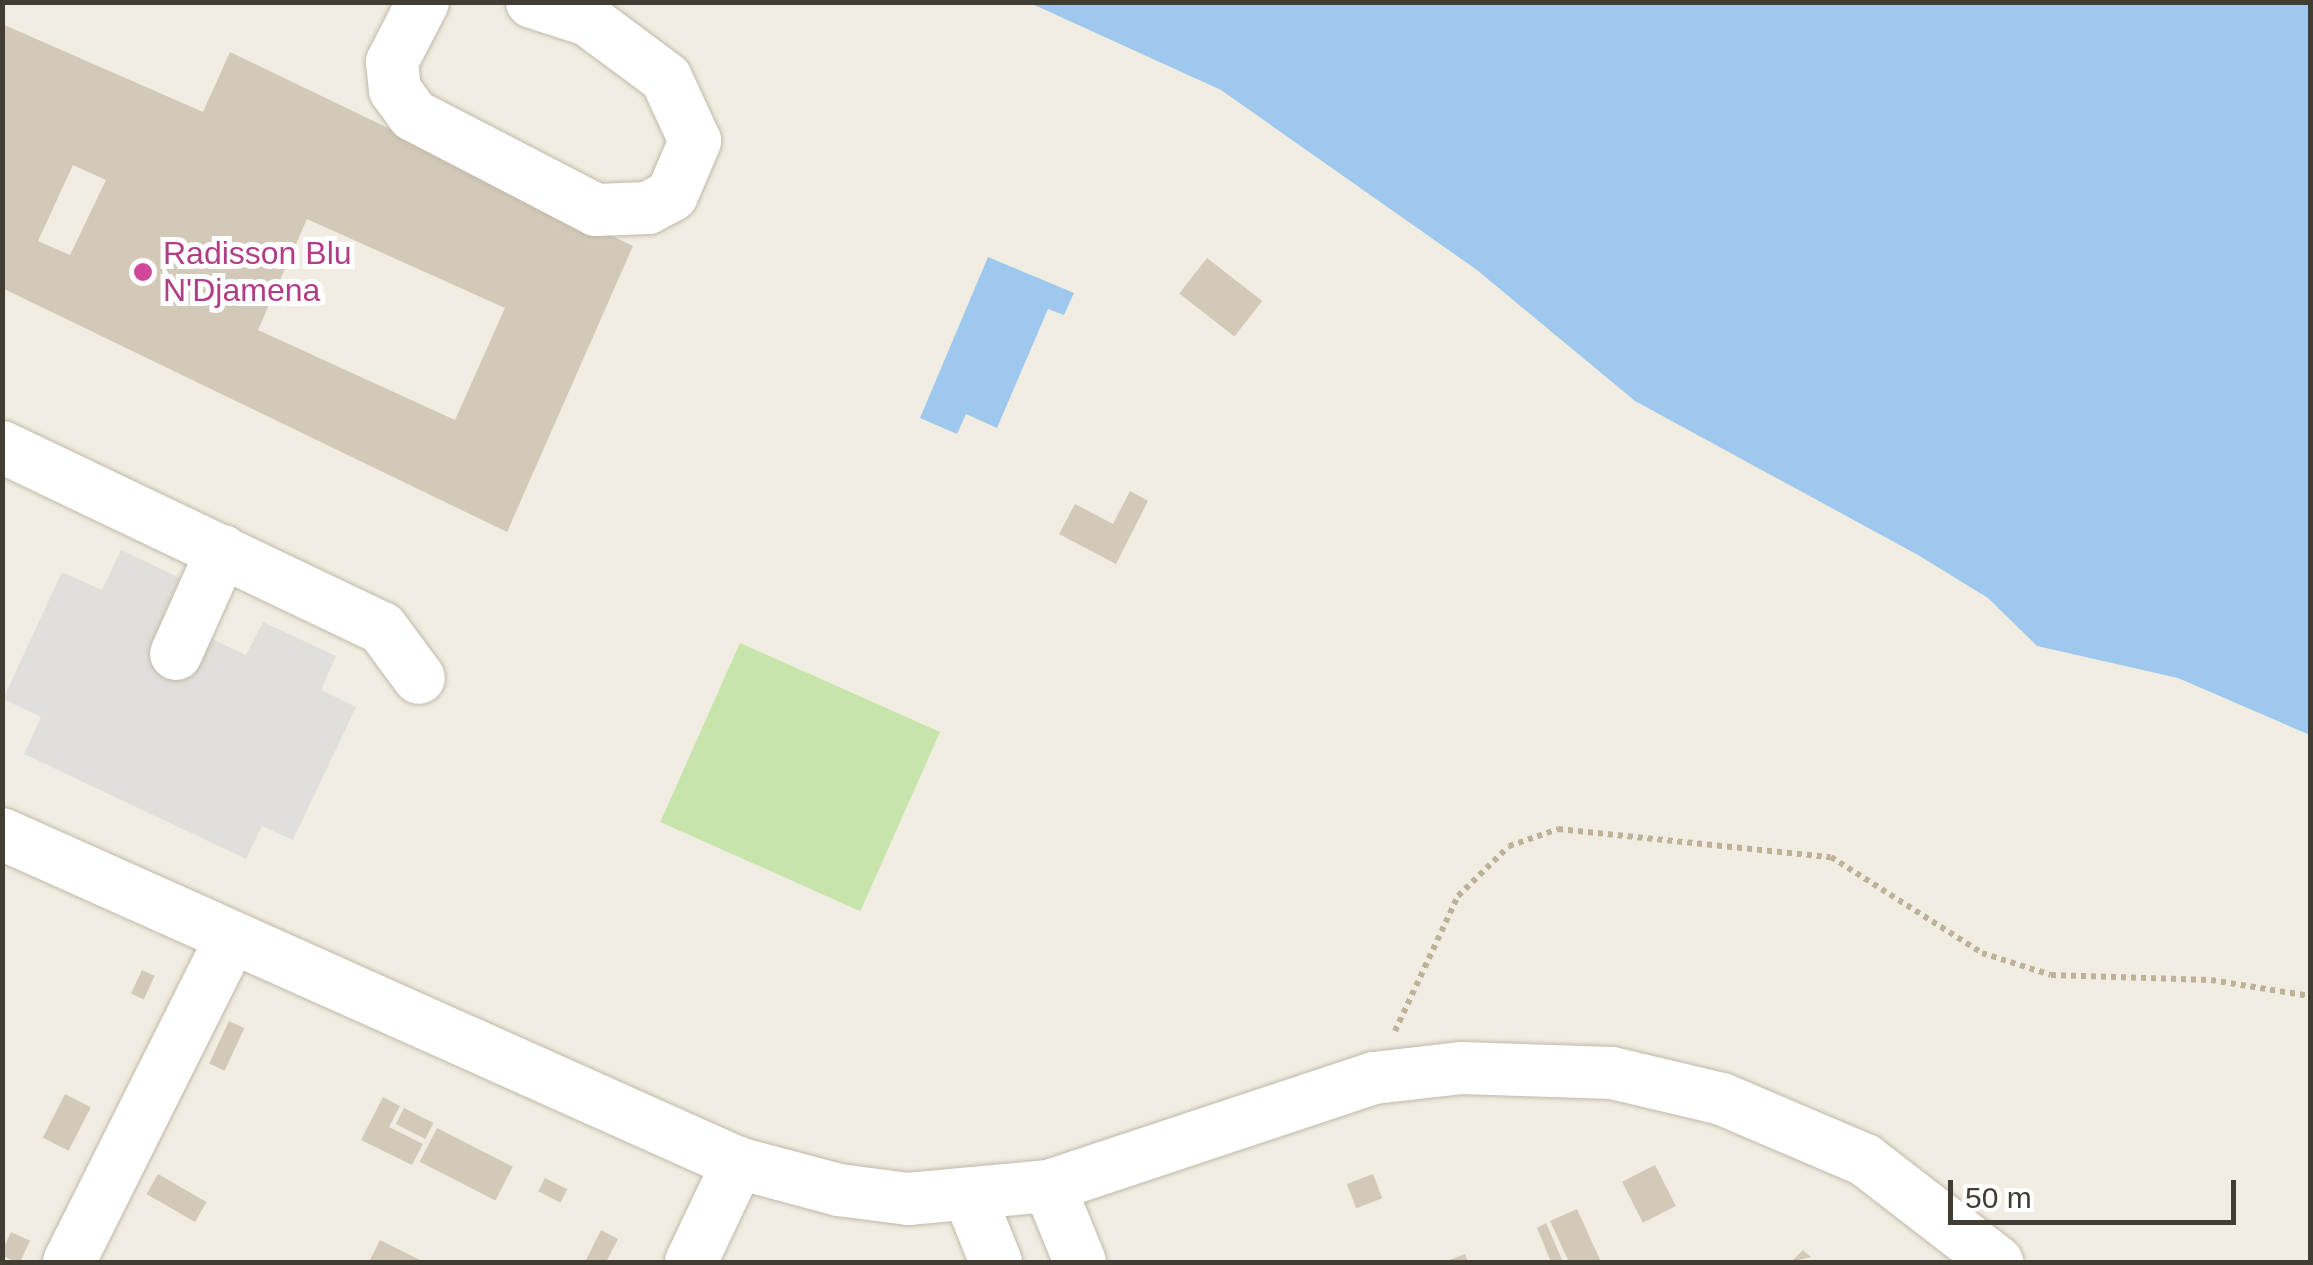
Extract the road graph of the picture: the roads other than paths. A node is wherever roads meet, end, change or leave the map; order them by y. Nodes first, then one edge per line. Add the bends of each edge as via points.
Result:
1 (424, 2) edge
2 (532, 2) edge
3 (590, 11) edge
4 (2, 447) edge
5 (222, 551) junction
6 (176, 654) dead end
7 (418, 678) dead end
8 (2, 834) edge
9 (231, 938) junction
10 (738, 1163) junction
11 (1050, 1186) junction
12 (968, 1195) junction
13 (70, 1262) edge
14 (691, 1262) edge
15 (996, 1262) edge
16 (1080, 1262) edge
17 (1998, 1262) edge

1 - 3 street via 392,62 395,90 413,115 596,210 648,208 689,170 695,141 687,112 666,78
2 - 3 street
4 - 5 street
5 - 6 street
5 - 7 street via 382,628
8 - 9 street
9 - 10 street
9 - 13 street
10 - 12 street via 838,1190
10 - 14 street
11 - 12 street
11 - 16 street
11 - 17 street via 1374,1078 1564,1070 1722,1099 1865,1160
12 - 15 street

